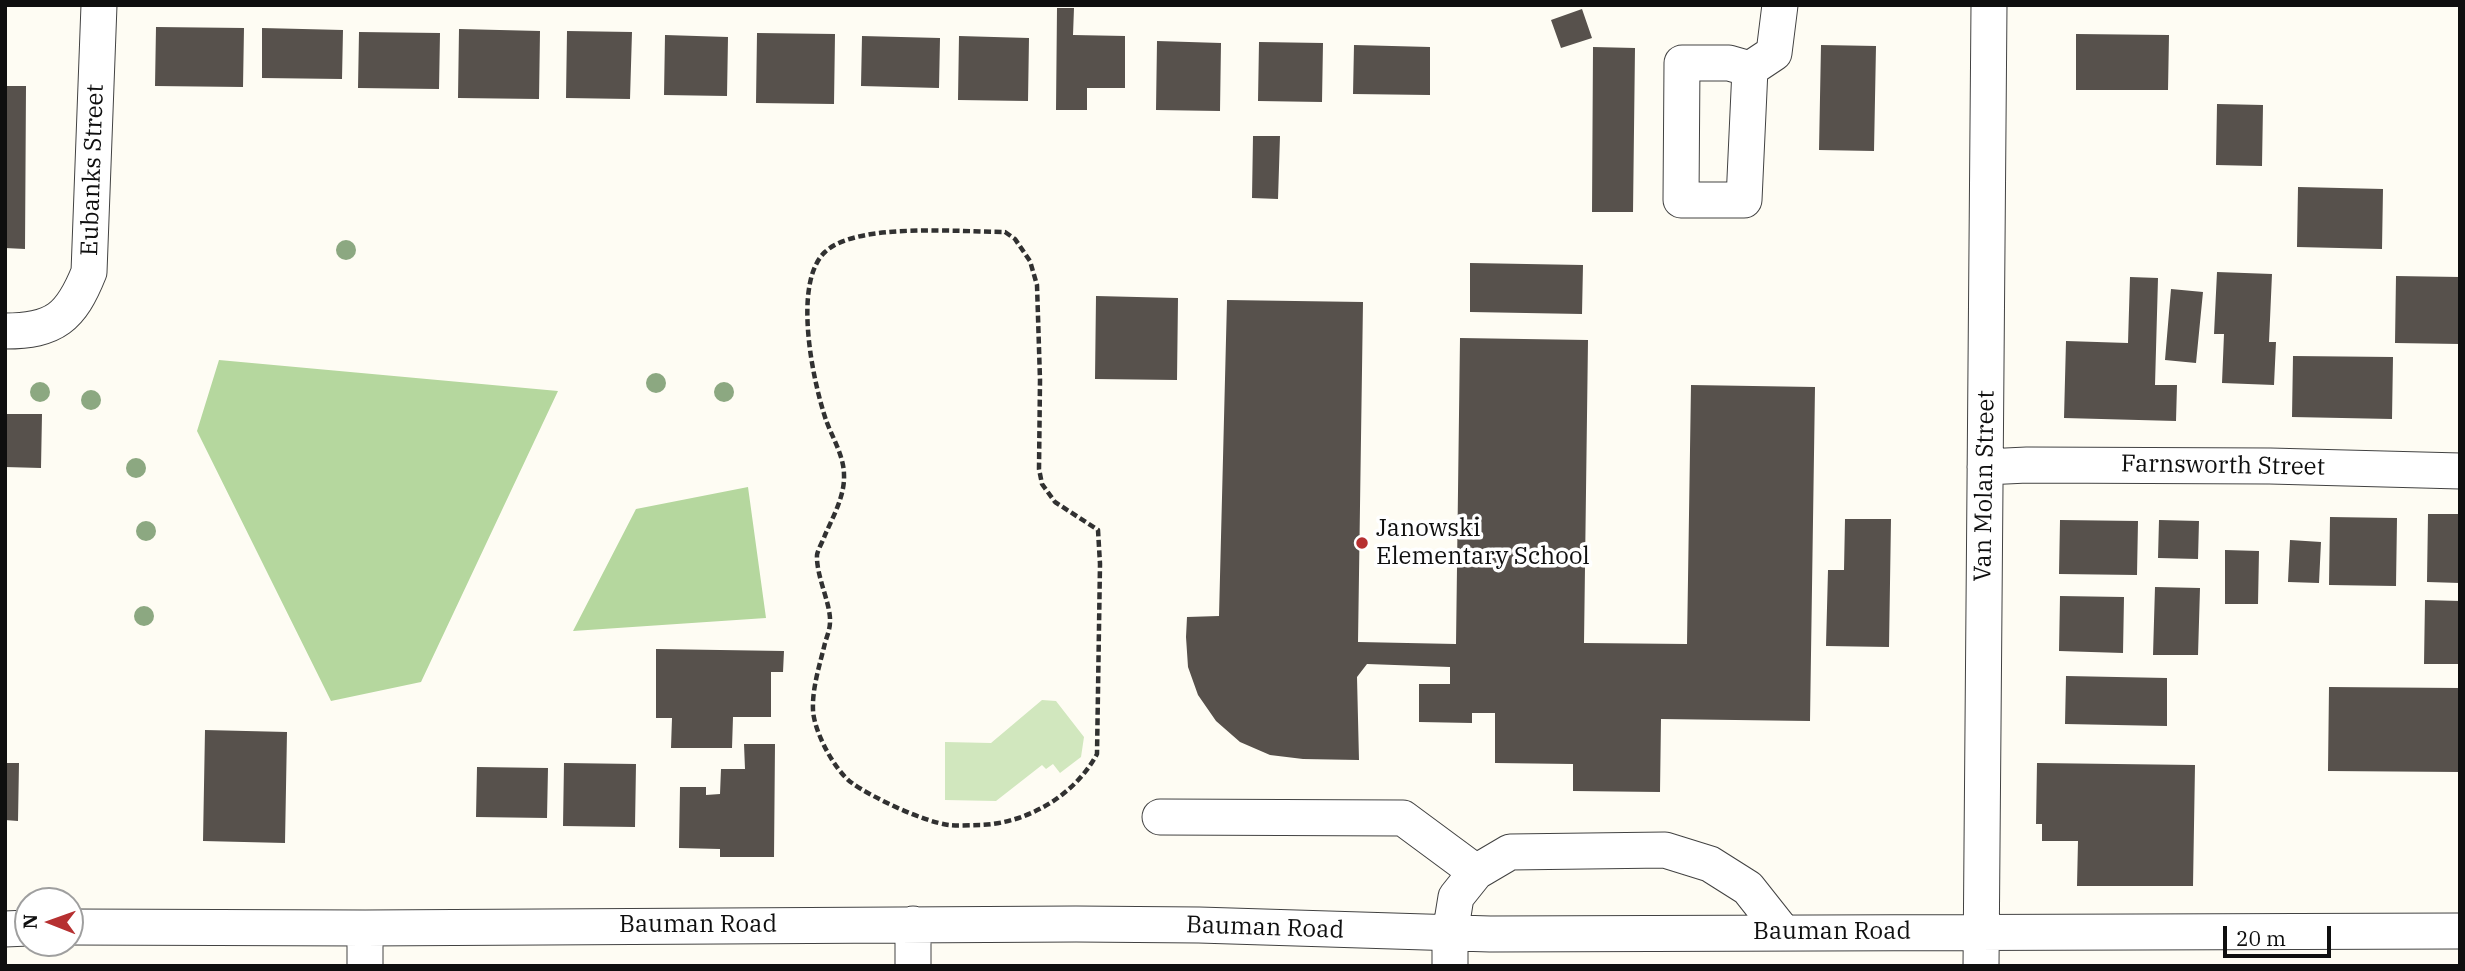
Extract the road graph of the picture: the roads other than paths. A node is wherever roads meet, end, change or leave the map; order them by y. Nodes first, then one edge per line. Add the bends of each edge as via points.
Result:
1 (99, 5) edge
2 (1780, 5) edge
3 (1989, 5) edge
4 (1749, 68) dead end
5 (9, 331) edge
6 (1985, 467) junction
7 (2460, 471) edge
8 (1160, 817) dead end
9 (1476, 872) junction
10 (913, 924) junction
11 (84, 927) edge
12 (365, 928) junction
13 (2460, 931) edge
14 (1782, 932) junction
15 (1980, 932) junction
16 (1450, 950) edge
17 (365, 966) edge
18 (913, 966) edge
19 (1981, 966) edge

1 - 5 street, Eubanks Street via 89,272 69,312 44,328
2 - 4 street via 1774,53
3 - 6 street, Van Molan Street
6 - 7 street, Farnsworth Street
6 - 15 street, Van Molan Street
8 - 9 street via 1403,818
9 - 14 street via 1510,852 1665,850 1710,864 1748,888
9 - 16 street via 1456,897
10 - 12 street, Bauman Road
10 - 16 street, Bauman Road via 1199,925
10 - 18 street
11 - 12 street, Bauman Road
12 - 17 street
13 - 15 street, Bauman Road
14 - 15 street, Bauman Road
14 - 16 street, Bauman Road
15 - 19 street, Van Molan Street

